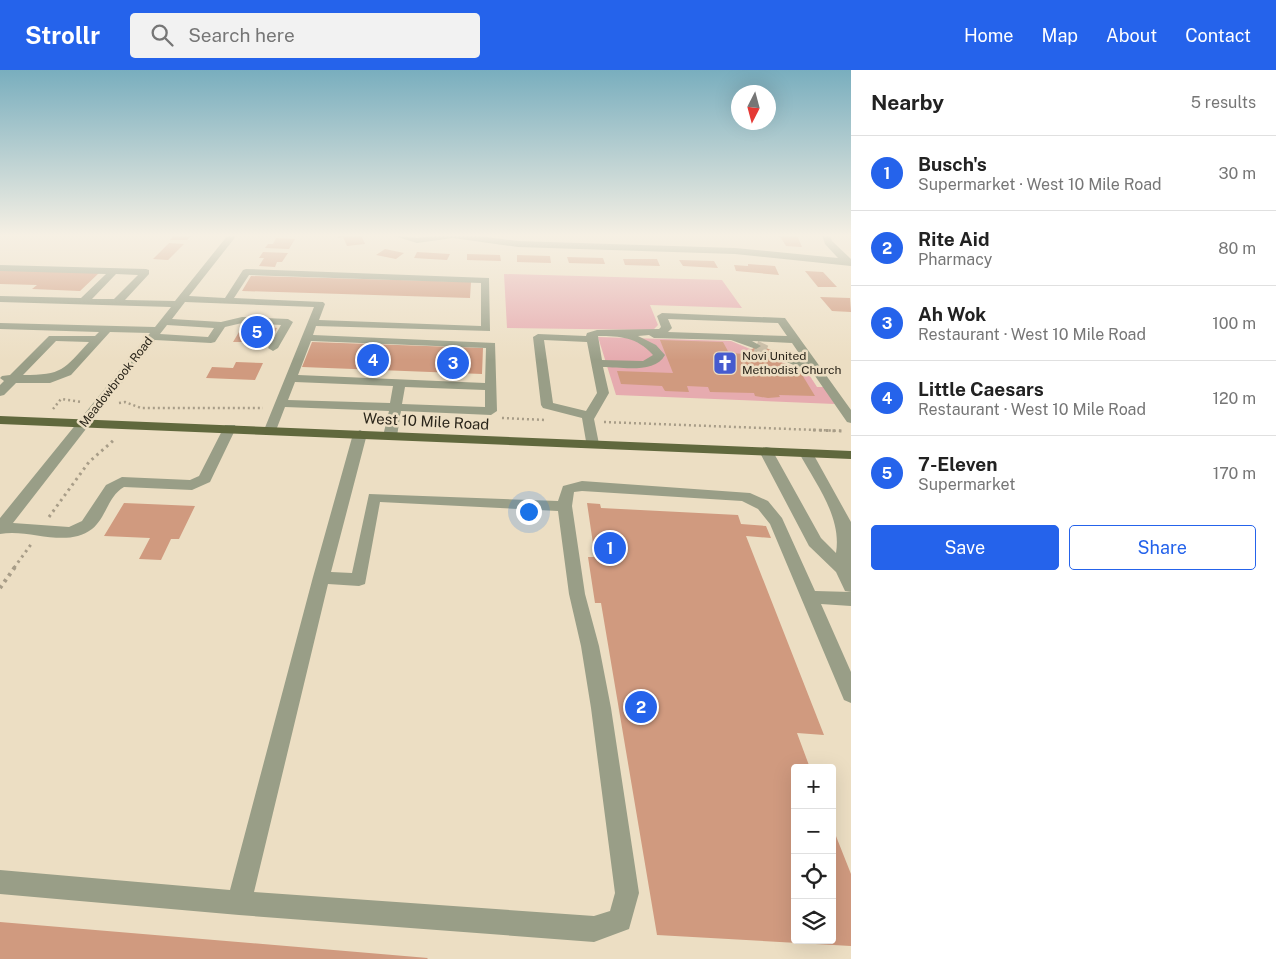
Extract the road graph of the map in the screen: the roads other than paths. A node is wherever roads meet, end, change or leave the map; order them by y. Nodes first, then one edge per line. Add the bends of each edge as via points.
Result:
1 (109, 276) edge
2 (142, 276) edge
3 (199, 276) edge
4 (243, 276) edge
5 (381, 276) edge
6 (0, 299) edge
7 (228, 300) junction
8 (84, 301) junction
9 (180, 301) junction
10 (117, 302) junction
11 (312, 323) junction
12 (221, 325) junction
13 (0, 326) edge
14 (107, 329) junction
15 (157, 330) junction
16 (628, 334) junction
17 (643, 334) junction
18 (732, 337) junction
19 (306, 338) junction
20 (98, 339) junction
21 (590, 339) junction
22 (795, 340) junction
23 (756, 346) tunnel mouth
24 (274, 348) dead end
25 (772, 353) tunnel mouth
26 (596, 363) junction
27 (817, 371) junction
28 (0, 378) edge
29 (290, 378) junction
30 (13, 379) junction
31 (400, 383) junction
32 (492, 387) junction
33 (0, 392) edge
34 (280, 403) junction
35 (395, 408) junction
36 (589, 416) junction
37 (851, 419) edge
38 (0, 420) edge
39 (83, 423) junction
40 (230, 428) junction
41 (270, 430) junction
42 (360, 434) junction
43 (390, 436) junction
44 (592, 444) junction
45 (766, 451) junction
46 (806, 453) junction
47 (851, 455) edge
48 (565, 506) junction
49 (0, 529) edge
50 (321, 577) junction
51 (848, 577) edge
52 (810, 597) junction
53 (851, 600) edge
54 (851, 694) edge
55 (0, 882) edge
56 (239, 903) junction

1 - 8 street
2 - 10 street
3 - 9 street, Meadowbrook Road
4 - 7 street
5 - 11 street via 486,280 486,329
6 - 8 street
7 - 9 street
7 - 11 street via 320,304
8 - 10 street
9 - 10 street
9 - 15 street, Meadowbrook Road
11 - 19 street
12 - 15 street
12 - 15 street via 211,340
12 - 24 street via 242,320 288,322
13 - 14 street
14 - 15 street
14 - 20 street
15 - 39 street, Meadowbrook Road
16 - 17 street
16 - 21 street via 597,333
16 - 26 street via 656,350 659,355 656,359 645,364
17 - 18 street
17 - 22 street via 666,330 662,316 781,320
18 - 22 street
18 - 23 street
19 - 29 street
19 - 32 street via 491,345
20 - 30 street via 67,373 50,379
20 - 30 street via 53,338
21 - 26 street
21 - 36 street via 538,337 547,405
22 - 27 street
25 - 27 street
26 - 36 street via 603,393
27 - 37 street
28 - 30 street
29 - 31 street
29 - 34 street
30 - 33 street
31 - 32 street
31 - 35 street
32 - 35 street via 491,411
34 - 35 street
34 - 41 street
35 - 43 street
36 - 44 street
38 - 39 main road, West 10 Mile Road
39 - 40 main road, West 10 Mile Road
39 - 49 street, Meadowbrook Road
40 - 41 main road, West 10 Mile Road
40 - 49 street via 205,479 192,485 122,482 111,488 87,525 71,532
41 - 42 main road, West 10 Mile Road
42 - 43 main road, West 10 Mile Road
42 - 50 street
43 - 44 main road, West 10 Mile Road
44 - 45 main road, West 10 Mile Road
45 - 46 main road, West 10 Mile Road
45 - 51 street via 815,542
46 - 47 main road, West 10 Mile Road
46 - 51 street via 844,522
48 - 50 street via 374,497 359,580
48 - 52 street via 564,497 568,490 582,486 745,496 763,505 777,522
48 - 56 street via 577,594 601,708 627,892 620,920 594,929
50 - 56 street
52 - 53 street
52 - 54 street
55 - 56 street

